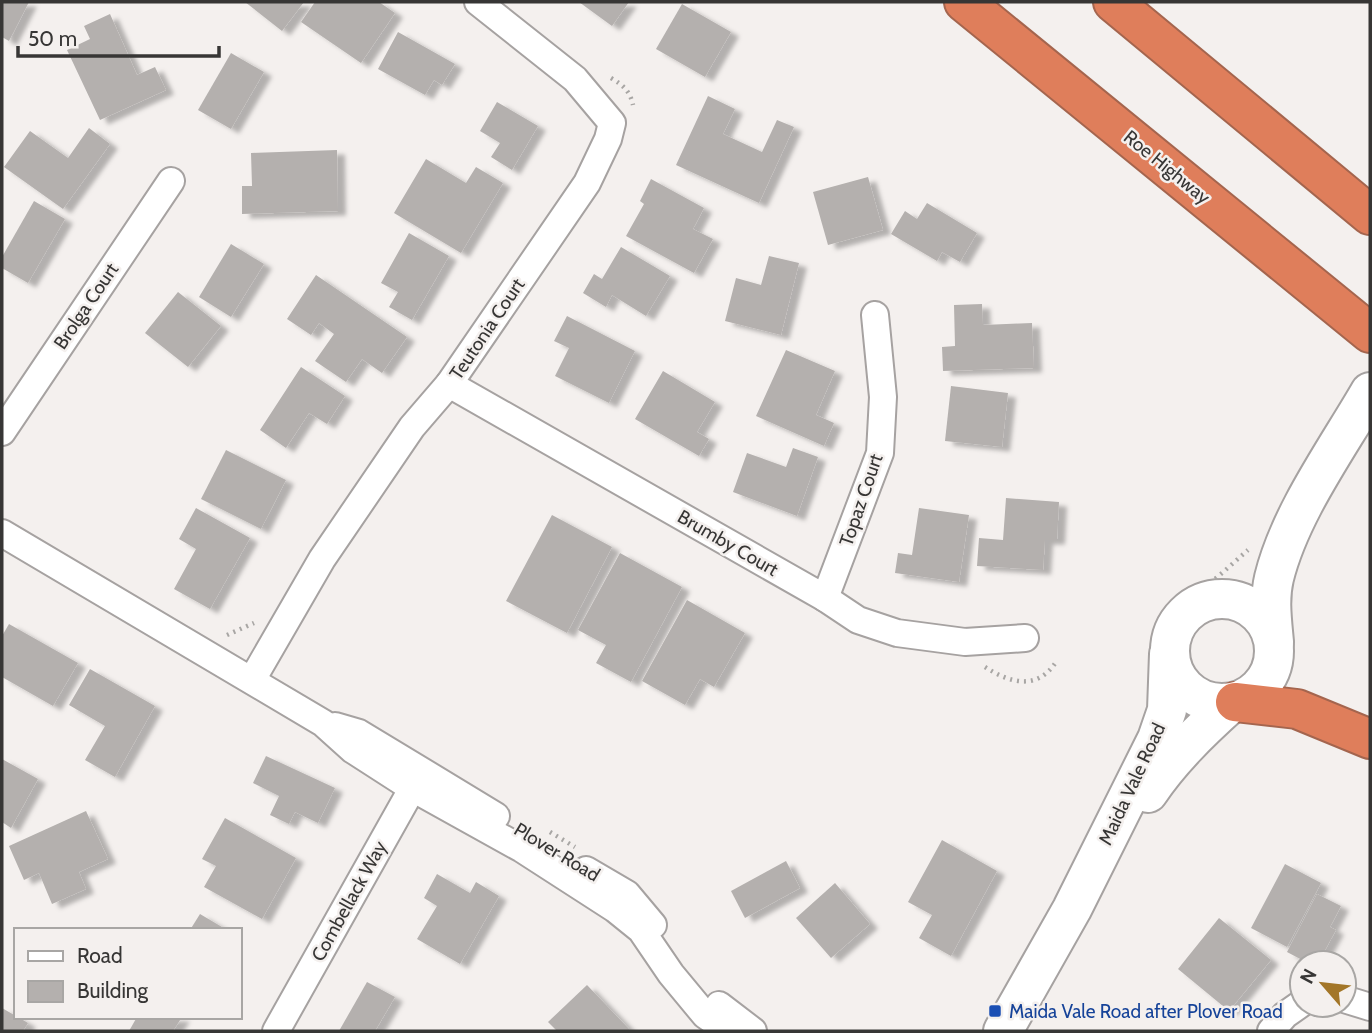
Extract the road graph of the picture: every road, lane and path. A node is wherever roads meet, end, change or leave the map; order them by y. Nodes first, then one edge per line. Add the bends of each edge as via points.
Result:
1 (478, 2) edge
2 (964, 2) edge
3 (1113, 2) edge
4 (171, 181) dead end
5 (1370, 215) edge
6 (875, 316) dead end
7 (1370, 333) edge
8 (449, 384) junction
9 (1370, 392) edge
10 (2, 432) edge
11 (1301, 510) junction
12 (2, 533) edge
13 (825, 598) junction
14 (1194, 607) junction
15 (1025, 638) dead end
16 (1274, 643) junction
17 (1170, 654) junction
18 (1056, 663) dead end
19 (982, 666) dead end
20 (252, 680) junction
21 (1233, 703) junction
22 (1370, 739) edge
23 (417, 779) junction
24 (1072, 909) junction
25 (1288, 1013) edge
26 (276, 1031) edge
27 (728, 1031) edge
28 (753, 1031) edge
29 (1003, 1031) edge
30 (1271, 1031) edge

1 - 8 street, Teutonia Court via 575,79 612,123 586,183
2 - 7 highway, Roe Highway
3 - 5 highway
4 - 10 street, Brolga Court
6 - 13 street, Topaz Court via 883,397 880,453
8 - 13 street, Brumby Court
8 - 20 street, Teutonia Court via 412,427 322,559
9 - 11 main road
11 - 14 main road via 1254,567
11 - 16 main road via 1274,578 1270,610
12 - 20 street, Plover Road
13 - 15 street, Brumby Court via 858,620 897,633 965,642
14 - 16 main road via 1211,600 1247,604 1270,627
14 - 17 main road via 1180,619
16 - 21 main road via 1269,676 1259,689
17 - 21 main road via 1183,687 1213,704
17 - 24 main road, Maida Vale Road via 1167,710 1157,739
18 - 19 path via 1048,675 1035,681 1015,681
20 - 23 street, Plover Road via 323,723 353,750
21 - 22 highway via 1297,709
21 - 24 main road, Maida Vale Road via 1160,775
23 - 26 street, Combellack Way
23 - 27 street, Plover Road via 641,930 705,1016
23 - 28 street, Plover Road via 627,894 708,997
24 - 29 main road, Maida Vale Road
25 - 30 street

